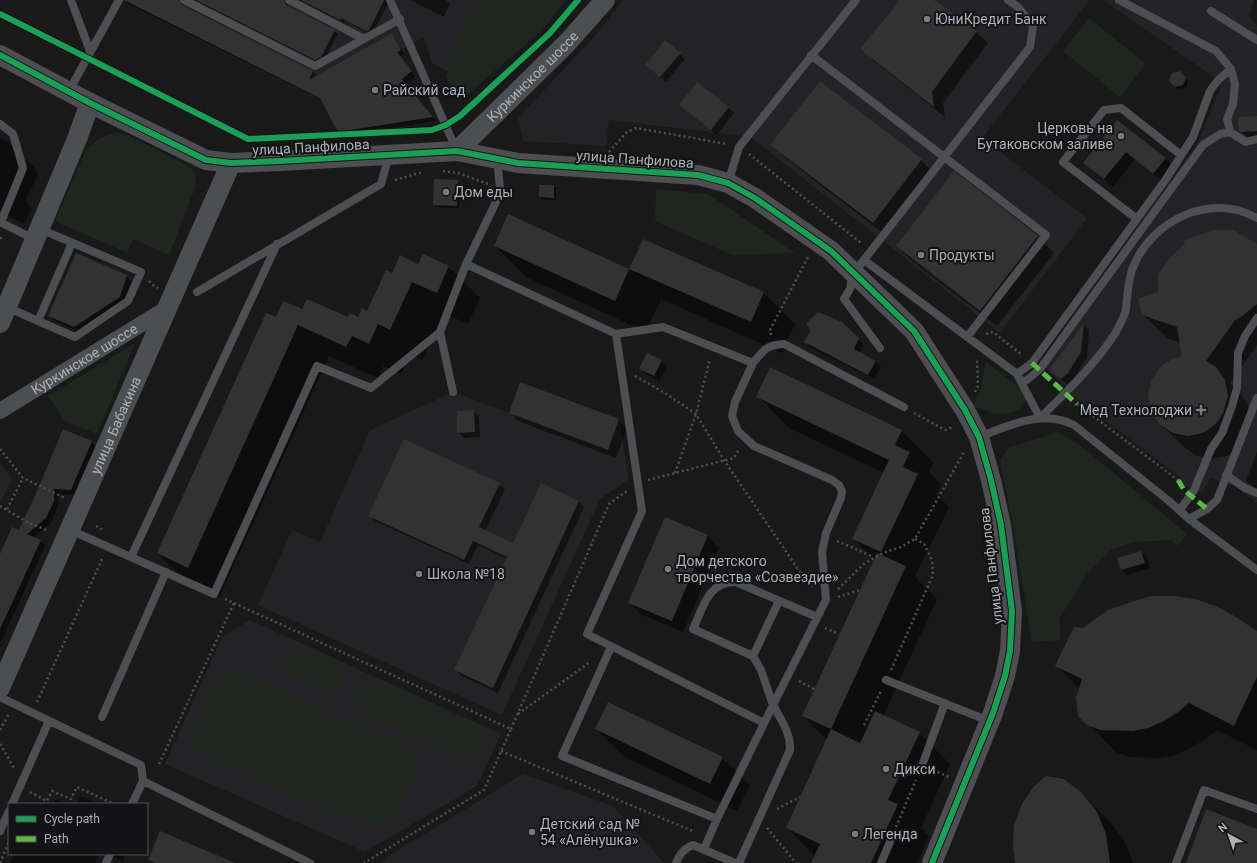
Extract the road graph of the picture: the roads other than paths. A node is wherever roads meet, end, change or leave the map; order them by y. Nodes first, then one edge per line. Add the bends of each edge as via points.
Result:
1 (71, 0) edge
2 (119, 0) edge
3 (184, 0) edge
4 (289, 0) edge
5 (390, 0) edge
6 (605, 0) edge
7 (856, 0) edge
8 (1008, 0) edge
9 (1119, 0) edge
10 (1211, 11) dead end
11 (400, 20) junction
12 (364, 39) junction
13 (1257, 40) edge
14 (90, 51) junction
15 (0, 55) edge
16 (811, 55) junction
17 (1231, 69) junction
18 (69, 91) junction
19 (90, 103) junction
20 (0, 124) edge
21 (1230, 132) junction
22 (1257, 140) edge
23 (457, 151) junction
24 (389, 154) junction
25 (1181, 155) junction
26 (944, 157) junction
27 (497, 159) junction
28 (232, 163) junction
29 (728, 183) junction
30 (1257, 218) edge
31 (1137, 220) junction
32 (0, 222) edge
33 (37, 234) junction
34 (72, 243) junction
35 (277, 244) junction
36 (466, 264) junction
37 (859, 266) junction
38 (197, 292) dead end
39 (169, 307) junction
40 (4, 315) edge
41 (1257, 318) edge
42 (38, 321) junction
43 (440, 332) junction
44 (616, 334) junction
45 (968, 337) junction
46 (880, 348) dead end
47 (753, 363) junction
48 (1017, 374) junction
49 (1022, 384) junction
50 (454, 392) dead end
51 (1257, 398) edge
52 (904, 407) road end
53 (0, 410) edge
54 (1040, 418) junction
55 (973, 442) junction
56 (1226, 475) junction
57 (1257, 493) edge
58 (1180, 510) junction
59 (1189, 520) junction
60 (61, 531) junction
61 (131, 557) junction
62 (1257, 570) edge
63 (166, 572) junction
64 (779, 601) junction
65 (817, 617) junction
66 (611, 647) junction
67 (754, 656) junction
68 (886, 680) road end
69 (0, 688) edge
70 (0, 697) edge
71 (945, 703) junction
72 (773, 705) junction
73 (102, 717) dead end
74 (49, 721) junction
75 (990, 721) junction
76 (764, 723) junction
77 (921, 768) road end
78 (142, 781) junction
79 (12, 803) edge
80 (132, 803) edge
81 (1257, 809) edge
82 (8, 812) edge
83 (717, 819) junction
84 (0, 831) edge
85 (892, 837) road end
86 (704, 850) junction
87 (310, 863) edge
88 (676, 863) edge
89 (736, 863) edge
90 (739, 863) edge
91 (881, 863) edge
92 (932, 863) edge
93 (1176, 863) edge

1 - 14 lane
2 - 14 lane
3 - 12 lane via 315,66
4 - 12 lane
5 - 11 lane
6 - 23 street, Куркинское шоссе via 567,44
7 - 16 lane
8 - 26 lane via 1018,7 1033,26 1030,47
9 - 17 lane via 1216,51
10 - 13 lane
11 - 12 lane
11 - 23 lane
14 - 18 lane
15 - 18 street, улица Панфилова
16 - 26 lane
16 - 29 lane via 739,146
17 - 21 lane via 1235,84 1233,104 1227,119
17 - 25 lane via 1210,91 1193,137
18 - 19 street, улица Панфилова
19 - 28 street, улица Панфилова via 206,160
19 - 33 street
20 - 32 lane via 13,134 23,168
21 - 22 lane via 1246,142
21 - 49 lane via 1220,134 1203,145 1040,369
23 - 24 street, улица Панфилова
23 - 27 street, улица Панфилова
24 - 28 street, улица Панфилова
24 - 35 lane via 381,184
25 - 31 lane
25 - 31 lane via 1121,108 1104,110 1064,162
26 - 37 lane
26 - 45 lane via 1046,235
27 - 29 street, улица Панфилова via 518,163 698,175
27 - 36 lane via 500,188 496,202
28 - 39 street, улица Бабакина
29 - 37 street, улица Панфилова via 755,198 830,250
30 - 54 lane via 1236,210 1205,209 1189,213 1161,228 1140,252 1133,266 1125,312 1116,331 1097,359
31 - 48 lane via 1032,363
32 - 33 lane
33 - 34 lane
33 - 40 street
34 - 42 lane
34 - 42 lane via 141,272 128,301 75,337
35 - 38 lane
35 - 61 lane
36 - 43 lane
36 - 44 lane
37 - 45 lane
37 - 46 lane via 844,299
37 - 55 street, улица Панфилова via 914,331 965,410
39 - 53 street, Куркинское шоссе
39 - 60 street, улица Бабакина
40 - 42 lane
41 - 58 lane via 1238,353 1237,388 1230,413 1194,490
43 - 50 lane
43 - 63 lane via 371,388 317,366 214,594
44 - 47 lane via 663,327
44 - 66 lane via 642,511 586,634
45 - 48 lane
47 - 52 lane via 772,345 784,344
47 - 65 lane via 735,402 732,416 738,431 754,446 832,480 839,484 842,491 825,536 822,552 826,600
48 - 49 lane
49 - 54 lane
51 - 56 lane
54 - 55 lane via 1030,419
54 - 58 lane via 1059,419 1074,425
55 - 75 street, улица Панфилова via 991,480 1001,525 1012,611 1010,651 1005,676
56 - 57 lane
56 - 59 lane via 1217,500
58 - 59 lane
59 - 62 lane
60 - 61 lane
60 - 69 street, улица Бабакина
61 - 63 lane
63 - 73 lane
64 - 65 lane
64 - 67 lane
64 - 67 lane via 736,582 727,582 717,586 709,594 693,629
65 - 72 lane
66 - 76 lane
66 - 83 lane via 562,756
67 - 72 lane
68 - 71 lane
70 - 74 lane
71 - 75 lane
71 - 77 lane
72 - 76 lane
72 - 90 lane via 787,732 790,750
74 - 78 lane via 141,765
74 - 79 lane
75 - 92 street, улица Панфилова
76 - 83 lane
78 - 80 lane
78 - 87 lane
81 - 93 lane via 1204,790
82 - 84 lane
83 - 86 lane
85 - 91 lane
86 - 88 lane via 693,845 686,848
86 - 89 lane

